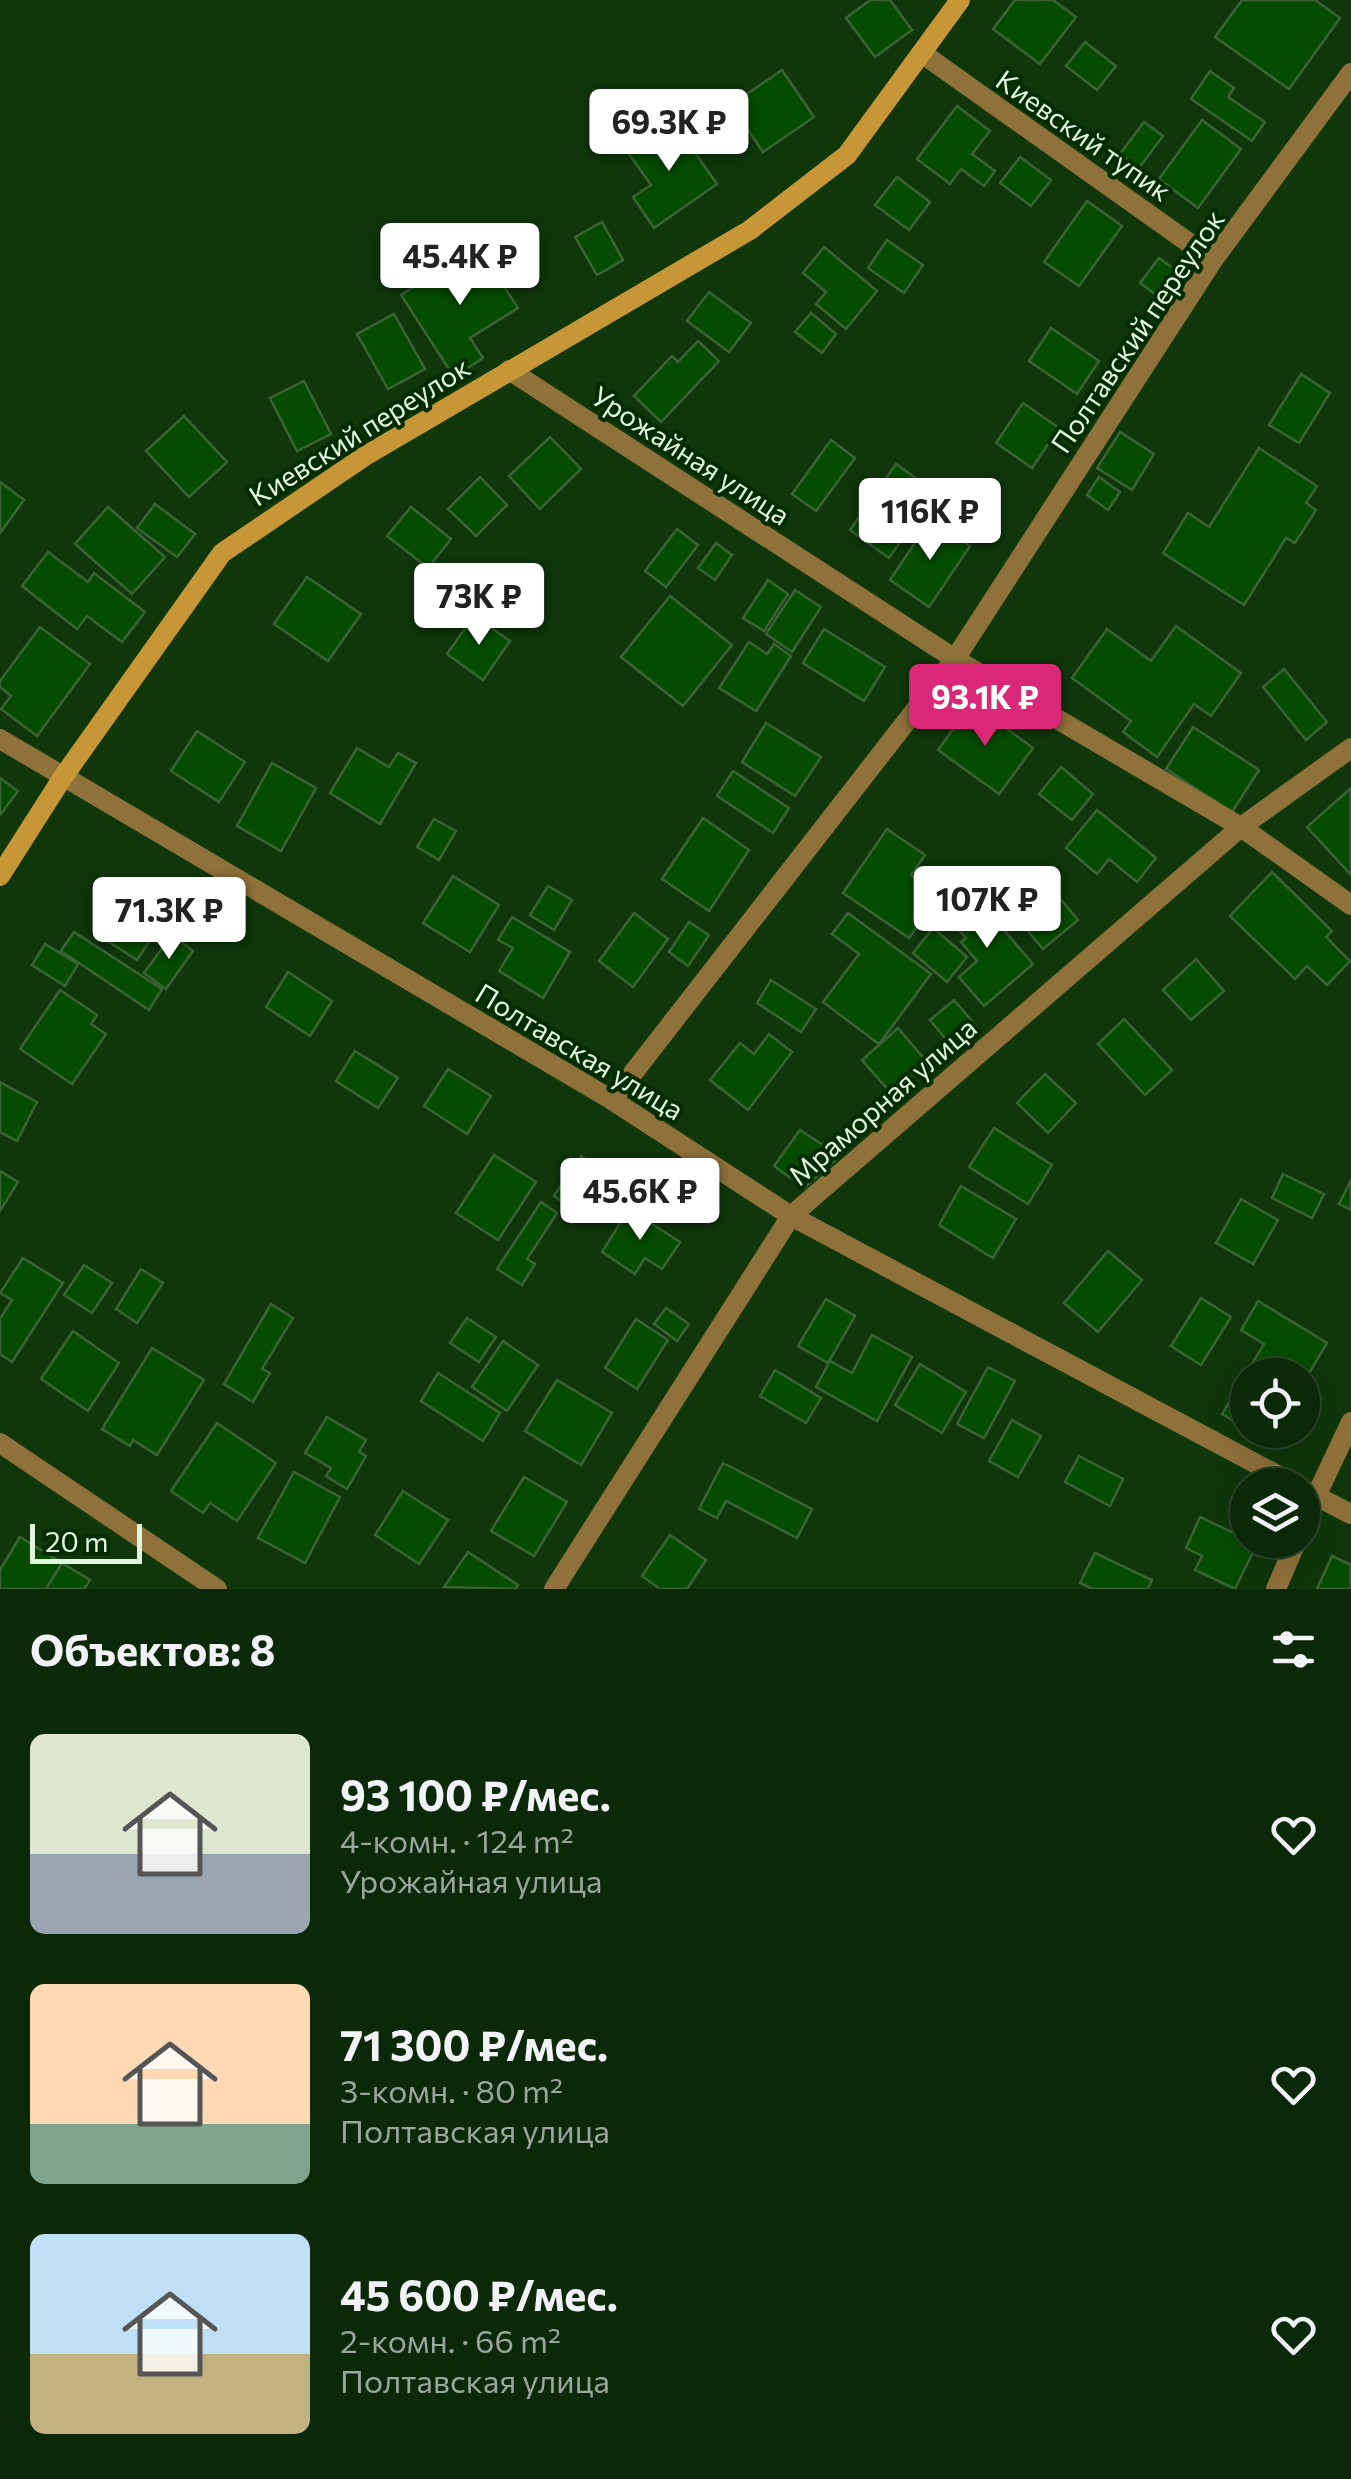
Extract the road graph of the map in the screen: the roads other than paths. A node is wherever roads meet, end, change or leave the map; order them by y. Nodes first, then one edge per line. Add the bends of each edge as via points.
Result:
1 (960, 0) edge
2 (923, 54) junction
3 (1351, 73) edge
4 (1213, 260) junction
5 (509, 370) junction
6 (954, 659) junction
7 (0, 739) edge
8 (1351, 748) edge
9 (63, 777) junction
10 (1241, 827) junction
11 (0, 876) edge
12 (1351, 904) edge
13 (612, 1100) junction
14 (791, 1216) junction
15 (1351, 1422) edge
16 (0, 1444) edge
17 (1264, 1468) edge
18 (1320, 1474) edge
19 (1320, 1498) edge
20 (1351, 1514) edge
21 (1289, 1558) edge
22 (217, 1589) edge
23 (554, 1589) edge
24 (1276, 1589) edge

1 - 2 street, Киевский переулок
2 - 4 street, Киевский тупик
2 - 5 street, Киевский переулок via 847,154 750,230
3 - 4 street, Полтавский переулок
4 - 6 street, Полтавский переулок
5 - 6 street, Урожайная улица
5 - 9 street, Киевский переулок via 222,553
6 - 10 street, Урожайная улица
6 - 13 street, Полтавский переулок
7 - 9 street, Полтавская улица
8 - 10 street, Мраморная улица
9 - 11 street, Киевский переулок
9 - 13 street, Полтавская улица
10 - 12 street, Урожайная улица
10 - 14 street, Мраморная улица
13 - 14 street, Полтавская улица
14 - 17 street, Полтавская улица
14 - 23 street, Мраморная улица
15 - 18 street
16 - 22 street
19 - 20 street
21 - 24 street

